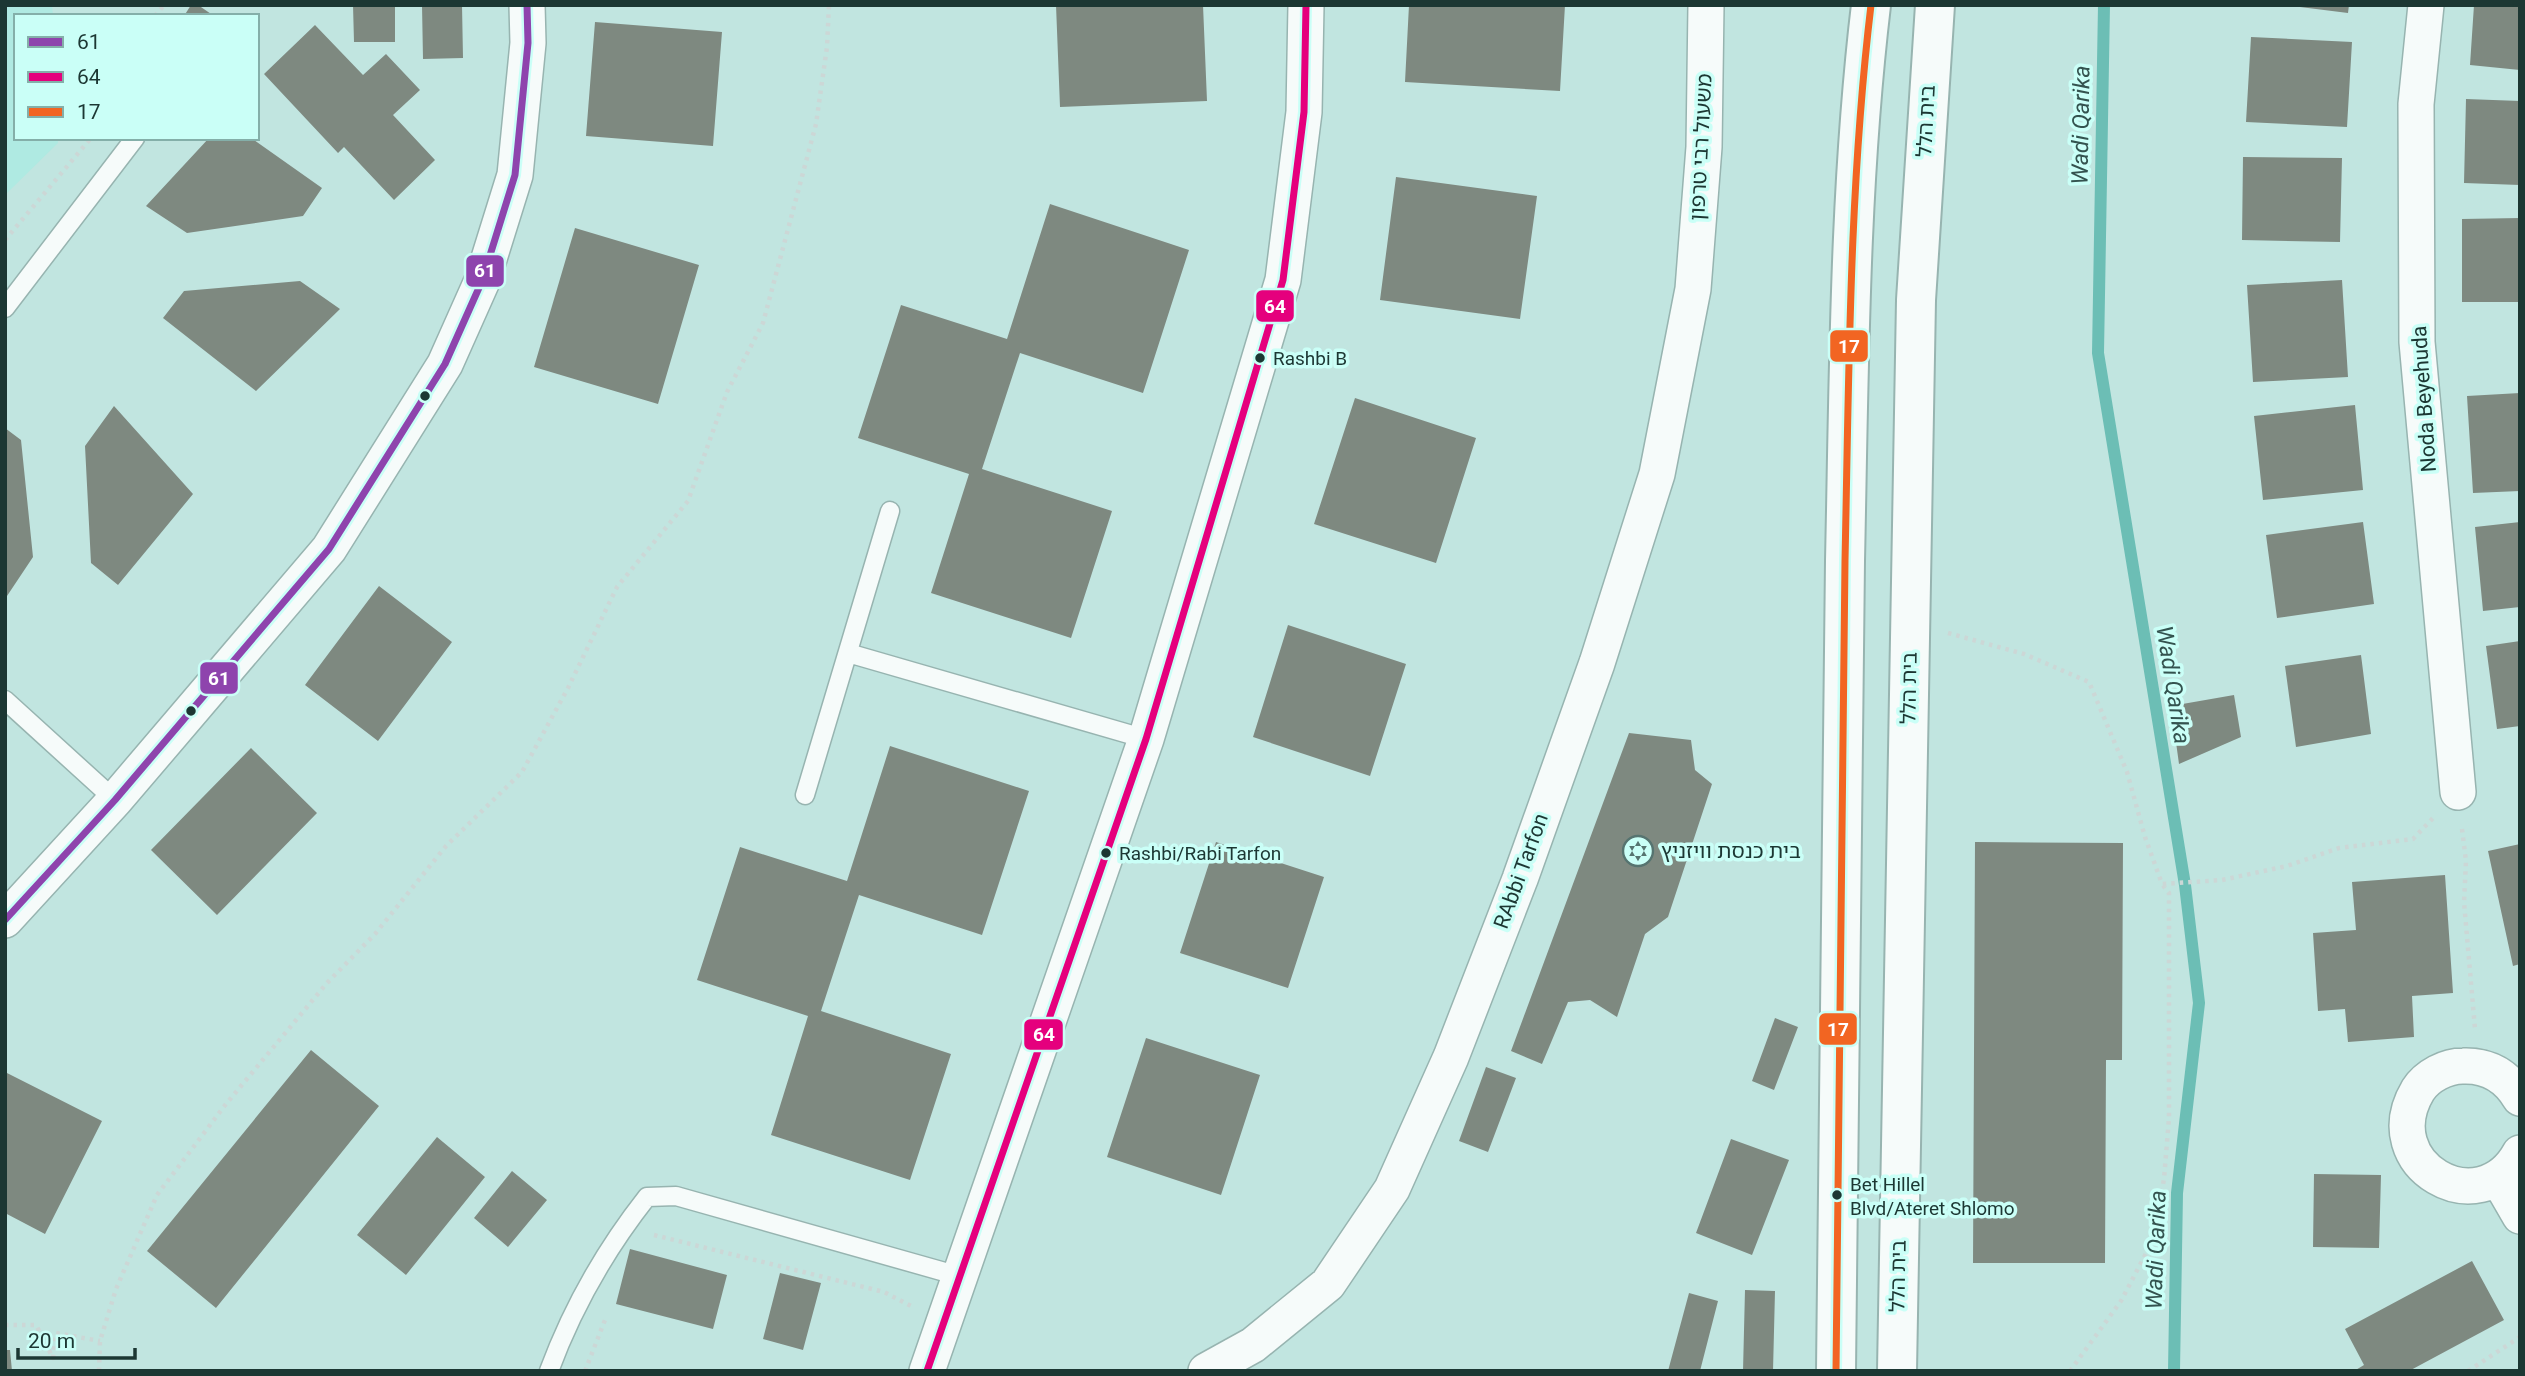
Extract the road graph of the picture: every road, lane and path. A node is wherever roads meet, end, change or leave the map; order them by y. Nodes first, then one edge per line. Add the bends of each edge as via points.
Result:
1 (527, 5) edge
2 (829, 5) edge
3 (1306, 5) edge
4 (1706, 5) edge
5 (1871, 5) edge
6 (1935, 5) edge
7 (2426, 5) edge
8 (89, 140) edge
9 (133, 140) edge
10 (5, 240) edge
11 (1693, 289) joint
12 (5, 308) edge
13 (890, 511) dead end
14 (1910, 610) junction
15 (848, 653) junction
16 (5, 700) edge
17 (1146, 740) junction
18 (2458, 792) junction
19 (805, 794) dead end
20 (115, 800) junction
21 (2162, 884) junction
22 (5, 920) edge
23 (2476, 1065) junction
24 (2520, 1098) edge
25 (2509, 1165) edge
26 (2520, 1216) edge
27 (619, 1236) junction
28 (959, 1276) junction
29 (606, 1314) dead end
30 (942, 1324) junction
31 (5, 1325) edge
32 (2520, 1337) edge
33 (100, 1341) junction
34 (99, 1371) edge
35 (549, 1371) edge
36 (585, 1371) edge
37 (927, 1371) edge
38 (1206, 1371) edge
39 (1836, 1371) edge
40 (1897, 1371) edge
41 (2070, 1371) edge
42 (2468, 1371) edge

1 - 20 street via 528,43 514,174 482,281 445,364 329,549
2 - 33 path via 816,124 763,323 727,392 688,501 617,587 522,772 446,846 375,934 327,983 157,1195 116,1289
3 - 17 street via 1303,122 1283,280
4 - 11 street, משעול רבי טרפון via 1704,147
5 - 39 street via 1850,309
6 - 14 street, בית הלל via 1916,300
7 - 18 street, Noda Beyehuda via 2416,104 2417,342
8 - 10 path
9 - 12 lane
11 - 38 street, RAbbi Tarfon via 1657,474 1597,663 1460,1033 1392,1189 1328,1284 1253,1345
13 - 15 lane
14 - 21 path via 1948,633 2024,654 2089,682 2127,772
14 - 40 street, בית הלל
15 - 17 lane
15 - 19 lane
16 - 20 lane
17 - 28 street
18 - 21 path via 2413,839 2339,848 2287,866 2222,880
18 - 23 path
20 - 22 street
21 - 41 path via 2169,893 2169,1118 2153,1240 2121,1301
23 - 24 street via 2496,1072
23 - 25 street via 2455,1066 2421,1085 2406,1120 2408,1139 2415,1157 2444,1182 2481,1185
25 - 26 street
27 - 28 lane via 647,1197 676,1196
27 - 30 path via 650,1234 884,1292
27 - 35 lane via 568,1320
28 - 30 street
29 - 36 path
30 - 37 street
31 - 33 path via 36,1325 53,1357 56,1333
32 - 42 path
33 - 34 path

